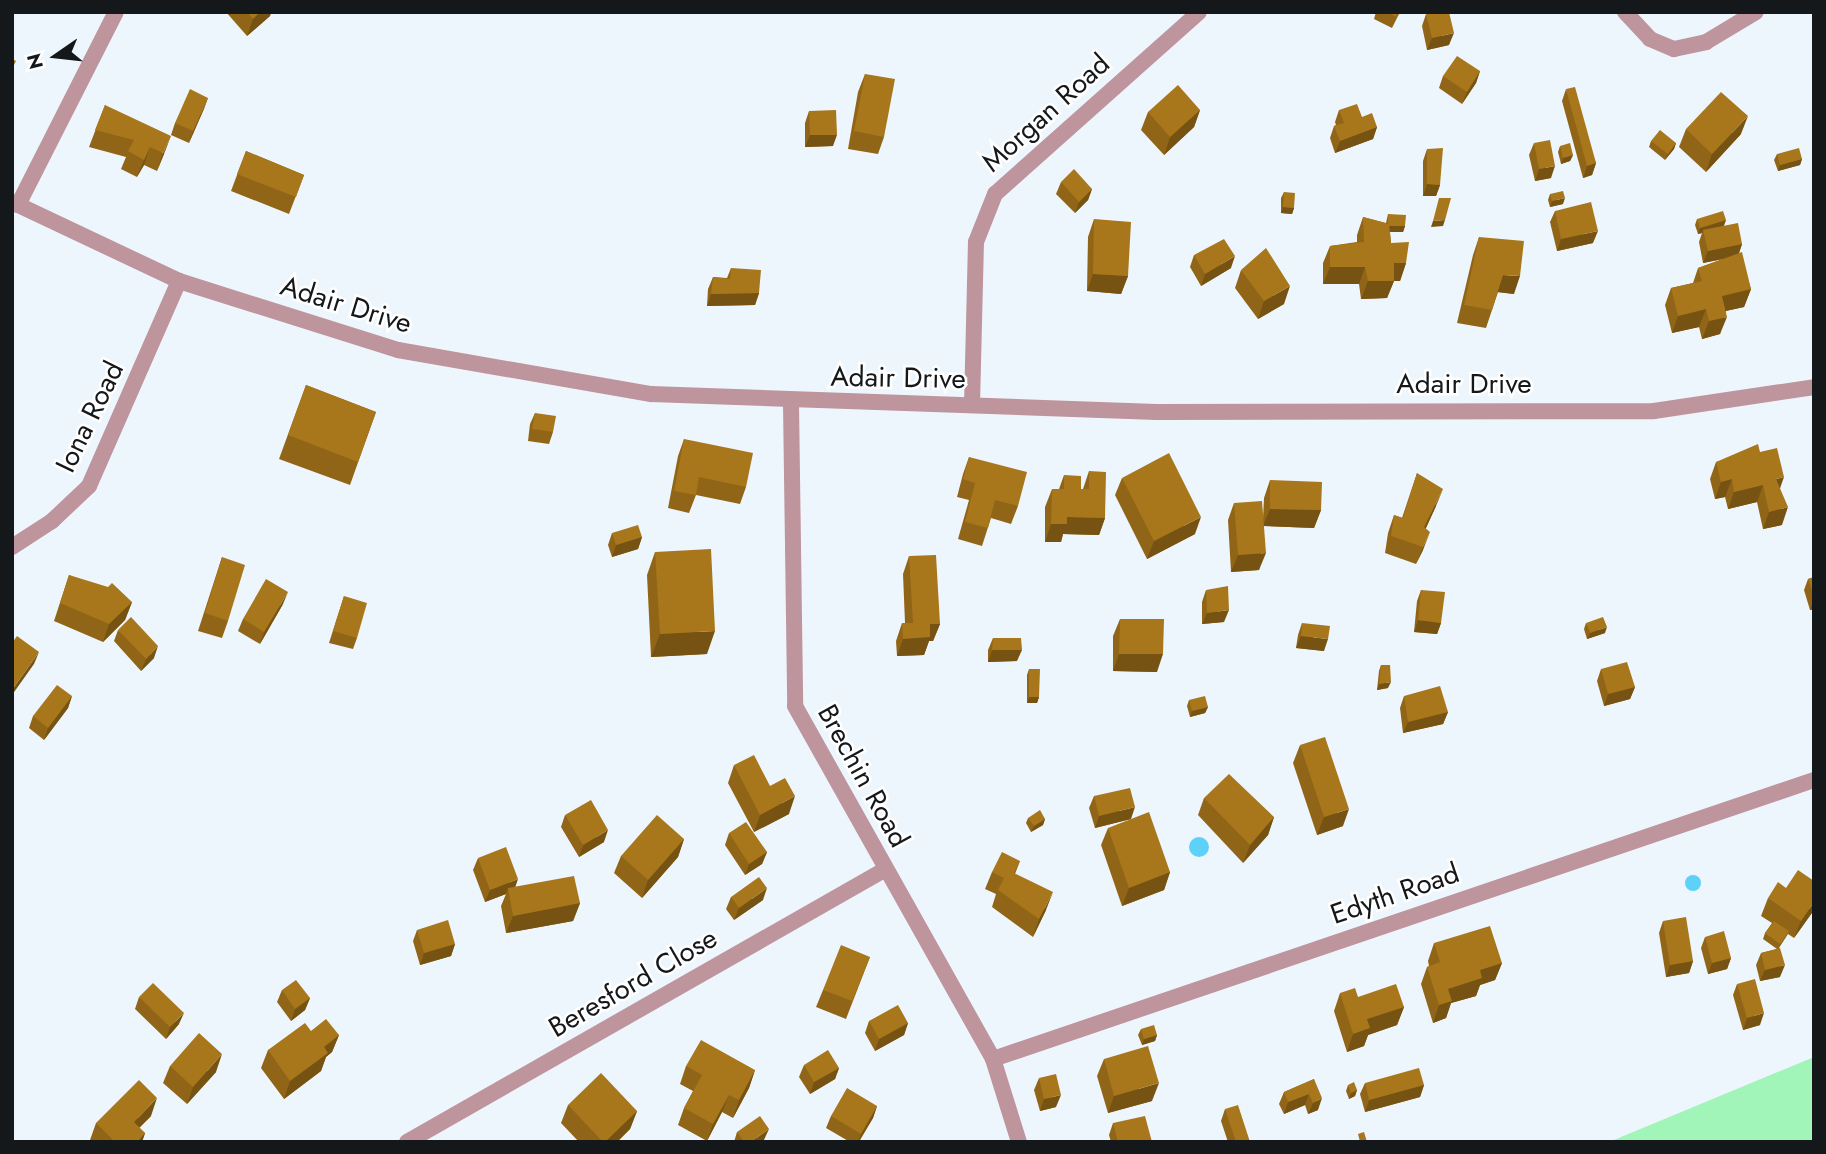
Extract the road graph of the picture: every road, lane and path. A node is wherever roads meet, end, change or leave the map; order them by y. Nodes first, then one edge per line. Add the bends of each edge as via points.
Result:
1 (116, 12) edge
2 (1199, 12) edge
3 (1625, 12) edge
4 (1756, 12) edge
5 (15, 204) edge
6 (179, 281) junction
7 (1814, 387) edge
8 (791, 403) junction
9 (972, 405) junction
10 (12, 547) edge
11 (1814, 780) edge
12 (884, 870) junction
13 (993, 1059) junction
14 (407, 1142) edge
15 (1019, 1142) edge

1 - 5 street
2 - 9 street, Morgan Road via 995,194 976,242
3 - 4 street via 1650,39 1674,49 1706,42
5 - 6 street, Adair Drive
6 - 8 street, Adair Drive via 425,355 560,382
6 - 10 street, Iona Road via 89,486 52,521
7 - 9 street, Adair Drive via 1654,411 1157,412
8 - 9 street, Adair Drive
8 - 12 street, Brechin Road via 795,706
11 - 13 street, Edyth Road
12 - 13 street, Brechin Road
12 - 14 street, Beresford Close
13 - 15 street, Brechin Road

